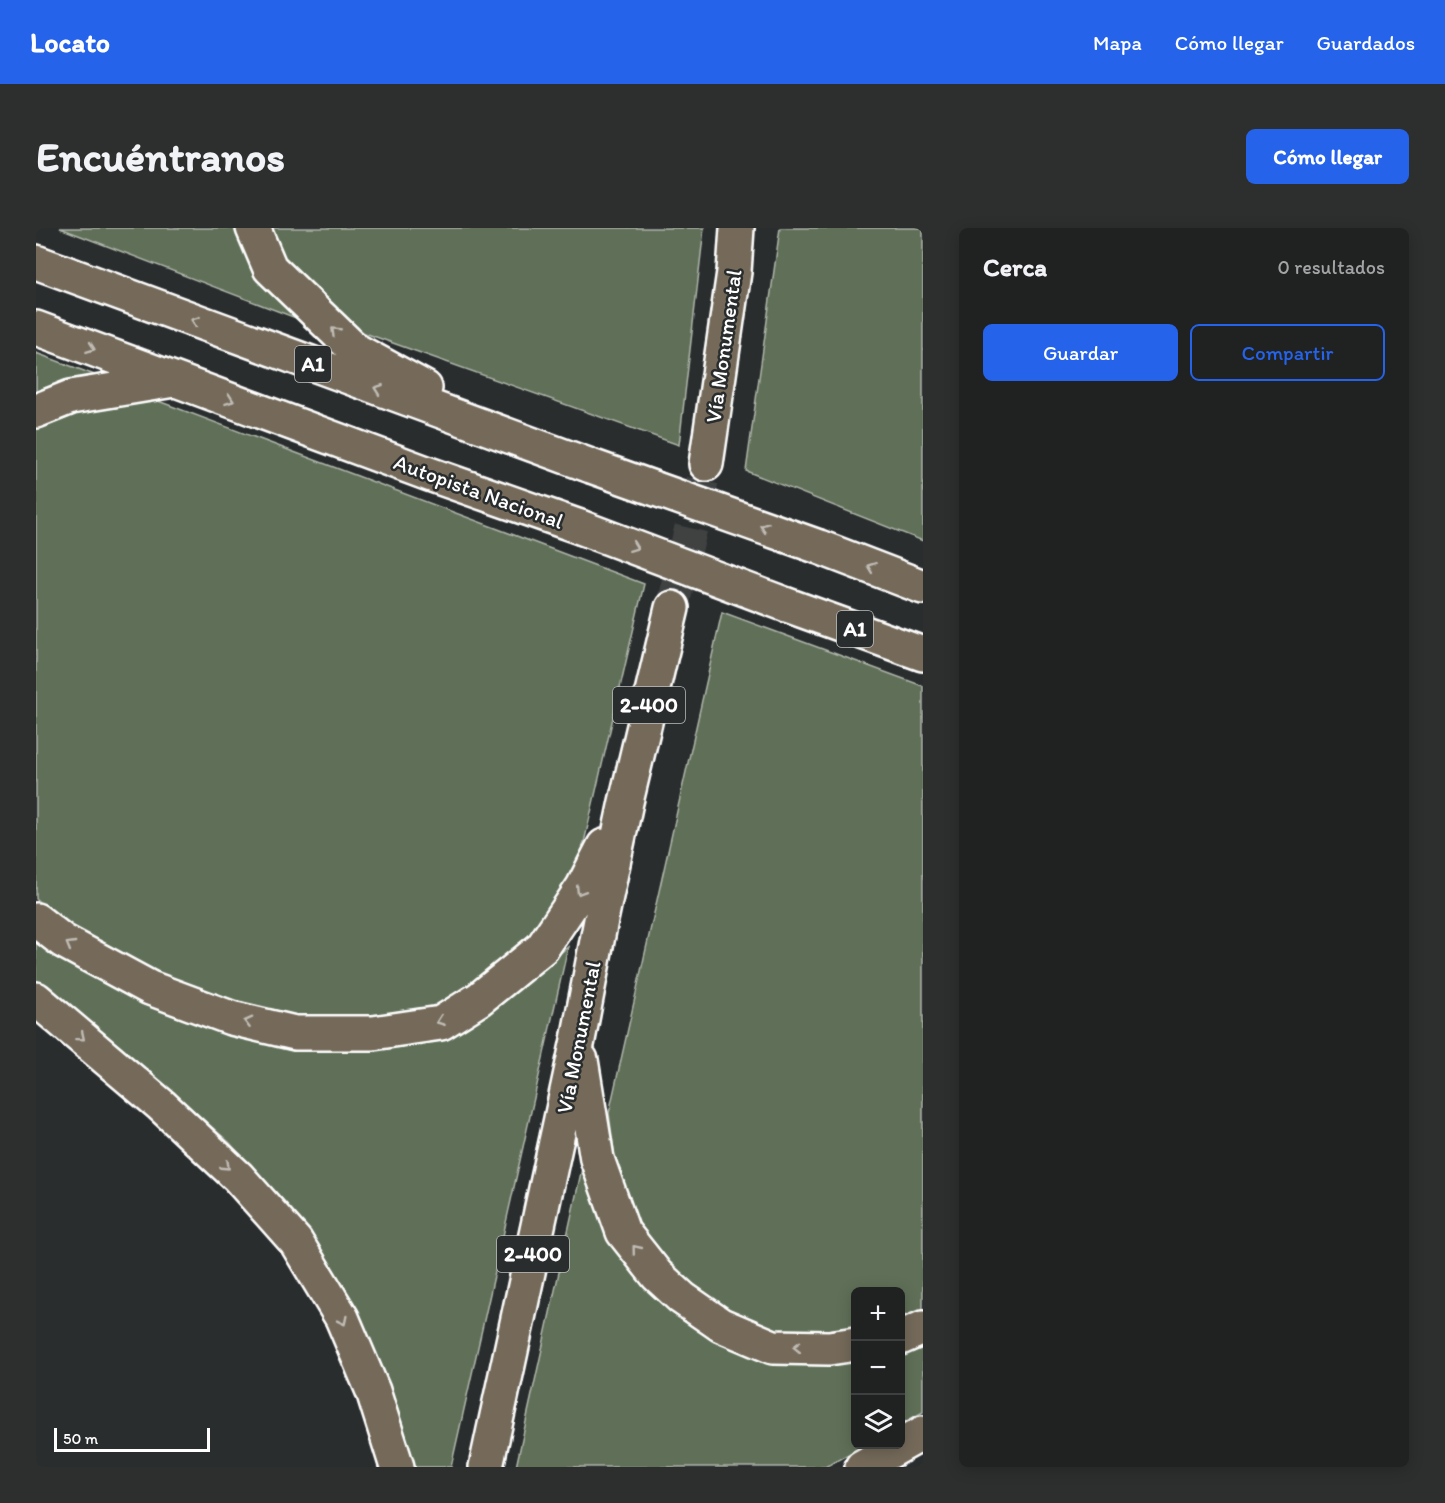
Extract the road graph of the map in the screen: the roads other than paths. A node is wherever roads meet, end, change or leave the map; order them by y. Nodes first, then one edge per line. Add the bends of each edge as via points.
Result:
1 (253, 228) edge
2 (737, 228) edge
3 (751, 228) edge
4 (36, 261) edge
5 (734, 272) junction
6 (36, 328) edge
7 (175, 380) junction
8 (36, 411) edge
9 (530, 445) junction
10 (706, 464) tunnel mouth
11 (923, 587) edge
12 (672, 608) tunnel mouth
13 (923, 654) edge
14 (626, 802) junction
15 (36, 920) edge
16 (36, 999) edge
17 (578, 1040) junction
18 (923, 1328) edge
19 (905, 1336) edge
20 (851, 1345) edge
21 (923, 1433) edge
22 (397, 1467) edge
23 (486, 1467) edge
24 (862, 1467) edge

9 -> 1 highway via 355,350 270,268
2 - 5 highway, Vía Monumental
3 - 5 highway
9 -> 4 highway, A1
5 - 10 highway, Vía Monumental
6 -> 7 highway, Autopista Nacional / A1
7 - 8 highway via 70,397
7 -> 13 highway, Autopista Nacional / A1, bridge
11 -> 9 highway, A1, bridge
12 - 14 highway, Vía Monumental / 2-400
14 -> 15 highway via 583,887 542,948 479,999 441,1023 373,1033 294,1033 231,1018 150,988 63,942
14 - 17 highway, Vía Monumental / 2-400
16 -> 22 highway via 161,1105 238,1177 296,1242 342,1318 373,1391
20 -> 17 highway via 772,1347 721,1325 657,1275 623,1232 597,1159
17 - 23 highway, Vía Monumental / 2-400
18 - 19 highway
21 - 24 highway

